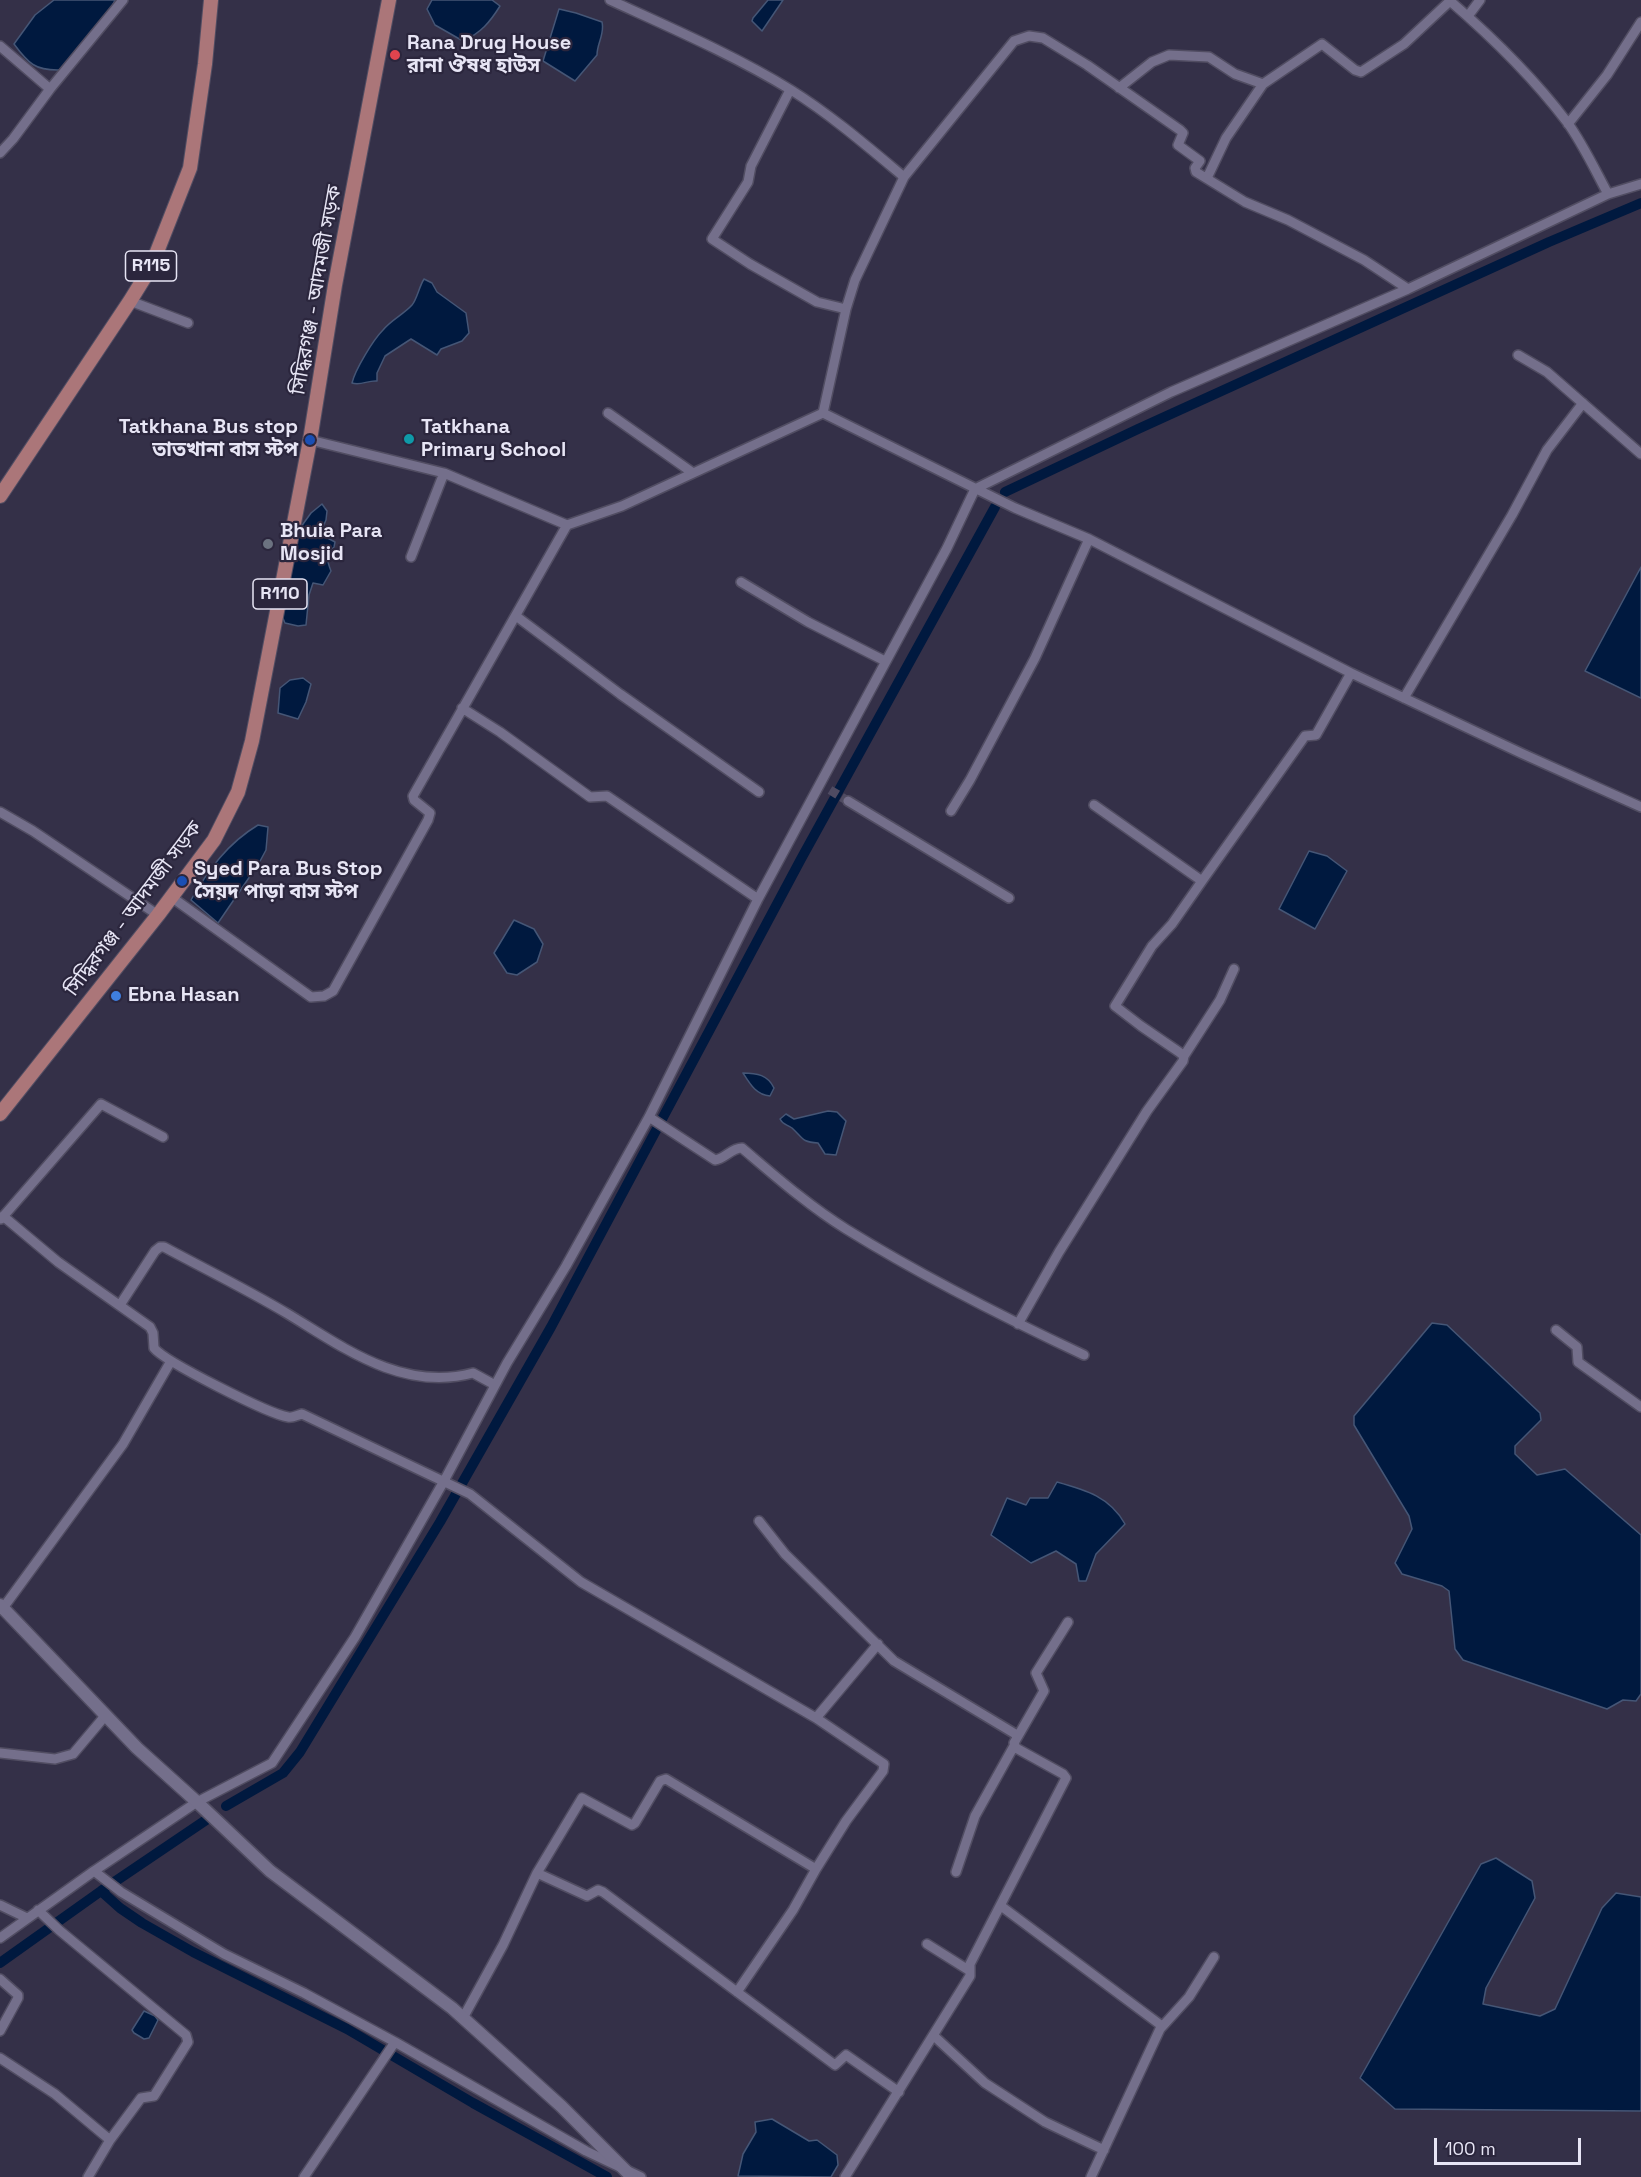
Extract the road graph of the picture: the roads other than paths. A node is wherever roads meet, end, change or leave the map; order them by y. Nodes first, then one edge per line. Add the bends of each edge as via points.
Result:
1 (123, 0) edge
2 (211, 0) edge
3 (389, 0) edge
4 (610, 0) edge
5 (1480, 0) edge
6 (1449, 1) edge
7 (1468, 16) junction
8 (1641, 22) edge
9 (0, 46) edge
10 (1263, 84) junction
11 (1119, 88) junction
12 (50, 89) junction
13 (790, 90) junction
14 (1568, 123) junction
15 (0, 153) edge
16 (904, 177) junction
17 (1207, 178) junction
18 (1641, 184) edge
19 (1608, 194) junction
20 (1408, 289) junction
21 (130, 301) junction
22 (846, 309) junction
23 (188, 323) dead end
24 (1518, 355) dead end
25 (1582, 403) junction
26 (608, 413) dead end
27 (822, 413) junction
28 (310, 440) junction
29 (1641, 454) edge
30 (444, 473) junction
31 (693, 473) junction
32 (975, 489) junction
33 (0, 496) edge
34 (567, 525) junction
35 (1089, 539) junction
36 (411, 557) dead end
37 (741, 582) dead end
38 (516, 616) junction
39 (885, 661) junction
40 (1351, 673) junction
41 (1404, 698) junction
42 (462, 708) junction
43 (821, 785) junction
44 (830, 790) tunnel mouth
45 (759, 792) dead end
46 (848, 801) tunnel mouth
47 (1094, 805) dead end
48 (1641, 807) edge
49 (951, 811) dead end
50 (0, 812) edge
51 (1202, 881) junction
52 (170, 896) junction
53 (1009, 898) dead end
54 (758, 899) junction
55 (158, 915) junction
56 (1234, 969) dead end
57 (1184, 1056) junction
58 (0, 1114) edge
59 (653, 1119) junction
60 (163, 1137) dead end
61 (2, 1218) edge
62 (120, 1305) junction
63 (1018, 1324) junction
64 (1556, 1330) dead end
65 (1084, 1355) dead end
66 (171, 1361) junction
67 (495, 1385) junction
68 (1641, 1407) edge
69 (449, 1483) junction
70 (759, 1521) dead end
71 (1, 1607) edge
72 (1068, 1622) dead end
73 (878, 1644) junction
74 (105, 1716) junction
75 (816, 1718) junction
76 (1017, 1735) junction
77 (1014, 1746) junction
78 (0, 1754) edge
79 (197, 1802) junction
80 (816, 1869) junction
81 (94, 1871) junction
82 (956, 1872) dead end
83 (537, 1873) junction
84 (0, 1905) edge
85 (1000, 1906) junction
86 (42, 1914) junction
87 (27, 1918) junction
88 (0, 1938) edge
89 (927, 1944) dead end
90 (1214, 1957) dead end
91 (970, 1971) junction
92 (0, 1979) edge
93 (737, 1992) junction
94 (463, 2019) junction
95 (1162, 2026) junction
96 (0, 2031) edge
97 (934, 2036) junction
98 (393, 2044) junction
99 (0, 2058) edge
100 (899, 2092) junction
101 (110, 2140) junction
102 (1104, 2150) junction
103 (629, 2173) edge
104 (88, 2177) edge
105 (304, 2177) edge
106 (641, 2177) edge
107 (845, 2177) edge
108 (1091, 2177) edge

1 - 12 street
2 - 21 main road, R115 via 190,168 151,267
3 - 28 main road, সিদ্ধিরগঞ্জ - আদমজী সড়ক / R110
4 - 13 street via 717,49
5 - 7 street
6 - 7 street
6 - 10 street via 1404,44 1361,72 1322,44
7 - 14 street
8 - 14 street via 1597,90
9 - 12 street
10 - 11 street via 1235,74 1209,57 1169,55 1152,62
10 - 17 street via 1226,138
11 - 16 street via 1043,38 1029,36 1014,41
11 - 17 street via 1183,132 1178,145 1200,160 1194,170
12 - 15 street
13 - 16 street
13 - 22 street via 749,169 747,182 712,239 817,302
14 - 19 street
16 - 22 street via 855,280
17 - 20 street via 1245,202 1364,260
18 - 19 street
19 - 20 street
20 - 32 street via 1171,392
21 - 23 street
21 - 33 main road, R115
22 - 27 street
24 - 25 street via 1547,372
25 - 29 street
25 - 41 street via 1547,450
26 - 31 street
27 - 31 street
27 - 32 street
28 - 30 street
28 - 52 main road, সিদ্ধিরগঞ্জ - আদমজী সড়ক / R110 via 252,741 238,792 214,840
30 - 34 street
30 - 36 street
31 - 34 street via 622,506
32 - 35 street
32 - 39 street
34 - 38 street
35 - 40 street
35 - 49 street via 1035,658
37 - 39 street
38 - 42 street
38 - 45 street
39 - 43 street
40 - 41 street
40 - 51 street via 1316,735 1305,736
41 - 48 street
42 - 52 street via 413,796 430,813 428,820 333,991 311,997
42 - 54 street via 590,797 607,796
43 - 44 street
43 - 54 street
46 - 53 street
47 - 51 street
50 - 55 street
51 - 57 street via 1152,946 1115,1006
52 - 55 main road, সিদ্ধিরগঞ্জ - আদমজী সড়ক / R110
54 - 59 street
55 - 58 main road, সিদ্ধিরগঞ্জ - আদমজী সড়ক / R110
56 - 57 street
57 - 63 street via 1059,1252
59 - 63 street via 715,1160 742,1148 845,1228
59 - 67 street
60 - 61 street via 101,1104
61 - 62 street
62 - 66 street via 150,1327 156,1352
62 - 67 street via 155,1251 164,1246 360,1358 431,1379 473,1373
63 - 65 street
64 - 68 street via 1577,1347 1578,1362
66 - 69 street via 219,1388 287,1417 302,1414
66 - 71 street via 123,1444
67 - 69 street
69 - 75 street via 470,1494 580,1582
69 - 79 street via 272,1763
70 - 73 street via 785,1554
71 - 74 street
72 - 76 street via 1036,1673 1044,1691
73 - 75 street
73 - 76 street via 894,1660
74 - 78 street via 73,1754 55,1759
74 - 79 street
75 - 80 street via 885,1767
76 - 77 street
77 - 82 street via 975,1816
77 - 85 street via 1066,1778
79 - 81 street
79 - 94 street via 270,1871
80 - 83 street via 663,1779 632,1825 580,1799
80 - 93 street via 794,1910
81 - 86 street
81 - 98 street via 224,1954 304,1993
83 - 93 street via 587,1896 598,1890 603,1892
83 - 94 street
84 - 87 street
85 - 91 street
85 - 95 street
86 - 87 street
86 - 101 street via 186,2035 188,2042 154,2096 141,2098
87 - 88 street
89 - 91 street
90 - 95 street via 1189,1996
91 - 97 street
92 - 96 street via 18,1995
93 - 100 street via 835,2065 846,2055
94 - 103 street
95 - 102 street
97 - 100 street
97 - 102 street via 985,2083 1045,2122
98 - 103 street
98 - 105 street
99 - 101 street via 55,2094
100 - 107 street
101 - 104 street
102 - 108 street
103 - 106 street

